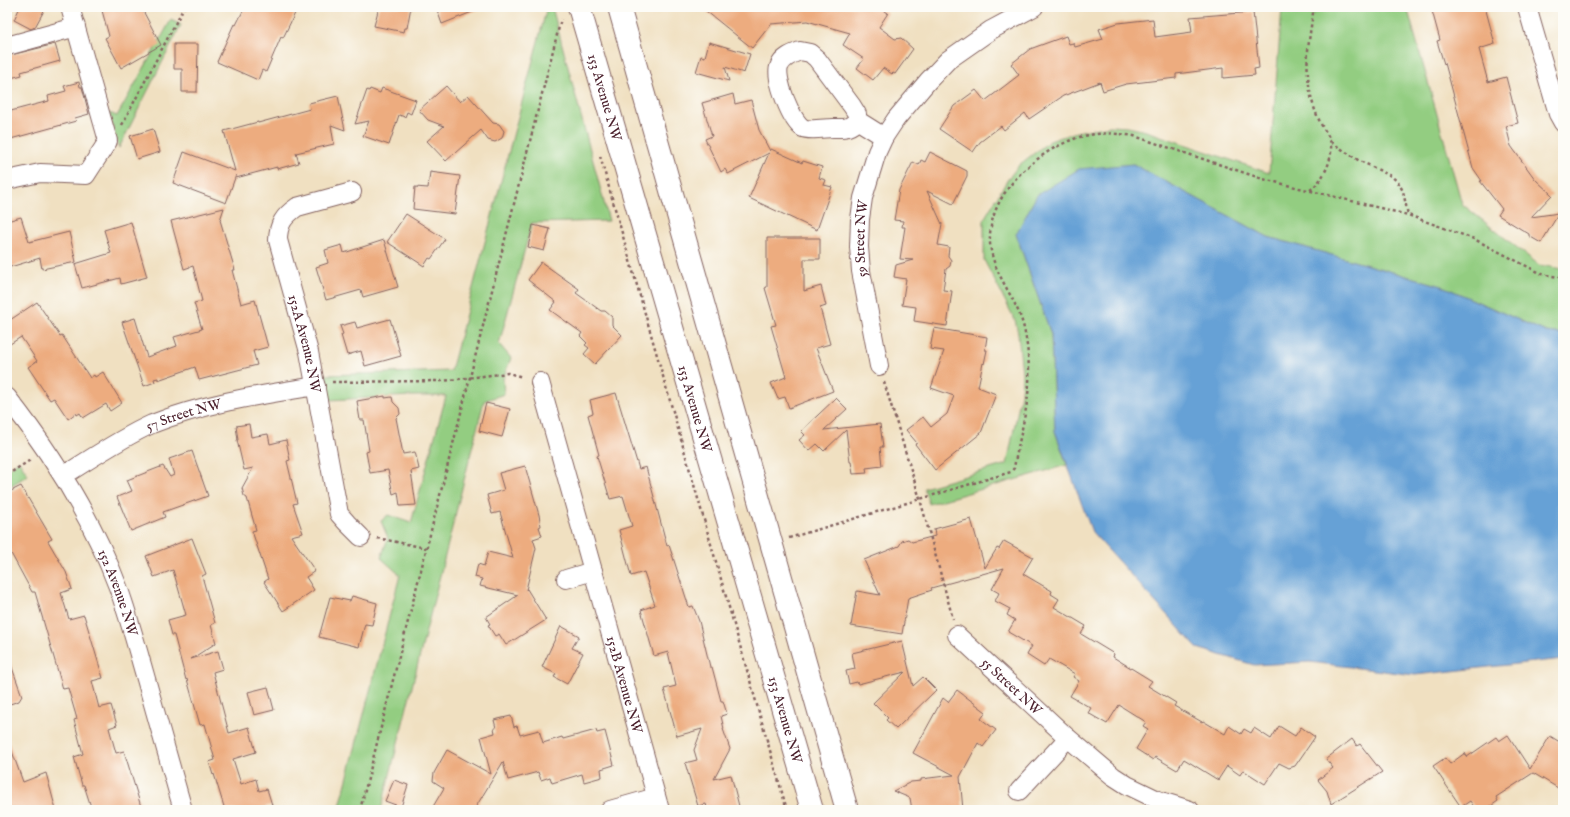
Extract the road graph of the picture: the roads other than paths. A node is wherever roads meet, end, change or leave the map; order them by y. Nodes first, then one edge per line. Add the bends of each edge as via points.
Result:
1 (70, 7) edge
2 (579, 7) edge
3 (619, 7) edge
4 (1034, 7) edge
5 (1527, 7) edge
6 (76, 27) junction
7 (7, 46) edge
8 (858, 120) junction
9 (1563, 123) edge
10 (884, 137) junction
11 (7, 180) edge
12 (352, 192) dead end
13 (879, 366) road end
14 (540, 382) road end
15 (316, 386) junction
16 (7, 397) edge
17 (63, 476) junction
18 (361, 536) road end
19 (593, 572) junction
20 (566, 579) dead end
21 (958, 634) road end
22 (1068, 738) junction
23 (1019, 791) dead end
24 (658, 804) edge
25 (183, 810) edge
26 (610, 810) edge
27 (812, 810) edge
28 (848, 810) edge
29 (1190, 810) edge

1 - 6 street
2 - 27 main road, 153 Avenue NW
3 - 28 main road
4 - 10 street, 59 Street NW via 991,30 948,60 908,103
5 - 9 street via 1558,114
6 - 7 street
6 - 11 street via 108,141 86,175 40,173
8 - 8 street via 852,106 810,53 800,51 784,59 778,73 787,106 797,124 804,129 845,128 853,127
8 - 10 street
10 - 13 street, 59 Street NW via 863,198 859,247 861,271
12 - 15 street, 152A Avenue NW via 297,208 285,216 278,231 280,251
14 - 19 street, 152B Avenue NW
15 - 17 street, 57 Street NW via 215,404 173,416 129,436
15 - 18 street, 152A Avenue NW via 339,514
16 - 17 street, 152 Avenue NW
17 - 25 street, 152 Avenue NW via 106,557 128,615
19 - 20 street
19 - 24 street, 152B Avenue NW
21 - 22 street, 55 Street NW
22 - 23 street
22 - 29 street, 55 Street NW via 1127,785 1158,800
24 - 26 street, 152B Avenue NW

